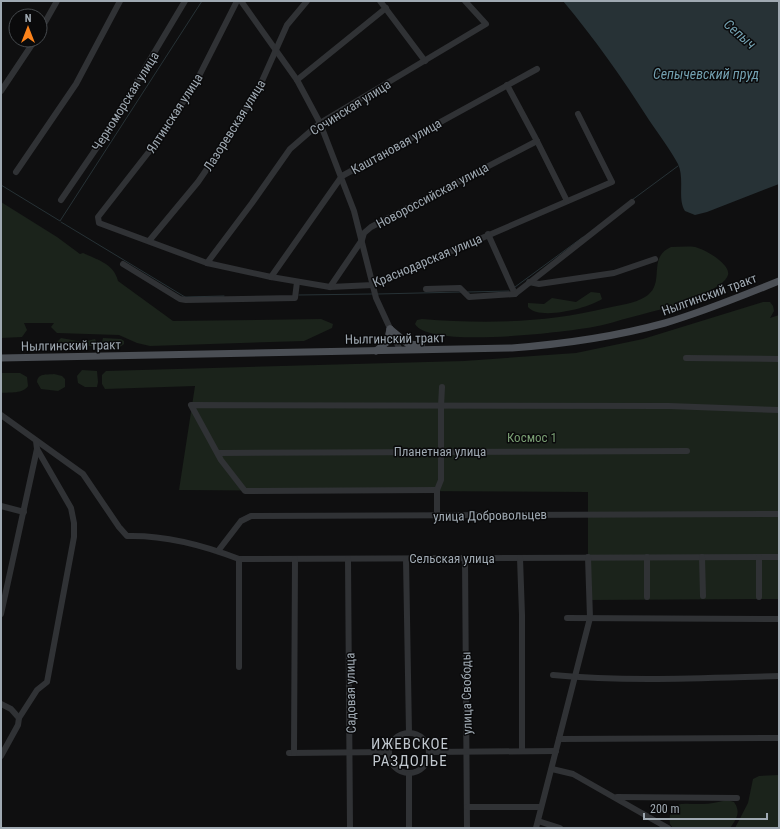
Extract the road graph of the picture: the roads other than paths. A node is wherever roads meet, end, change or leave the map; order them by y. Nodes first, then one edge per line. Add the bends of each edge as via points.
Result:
1 (57, 1) edge
2 (120, 1) edge
3 (185, 1) edge
4 (237, 1) edge
5 (241, 1) edge
6 (307, 1) edge
7 (380, 1) edge
8 (465, 1) edge
9 (386, 8) junction
10 (48, 17) edge
11 (30, 48) edge
12 (277, 50) junction
13 (425, 60) junction
14 (537, 69) dead end
15 (297, 80) junction
16 (507, 85) junction
17 (1, 91) edge
18 (578, 114) dead end
19 (320, 123) junction
20 (538, 141) junction
21 (16, 172) dead end
22 (342, 176) junction
23 (61, 200) dead end
24 (567, 201) junction
25 (632, 202) dead end
26 (98, 217) joint
27 (488, 234) junction
28 (362, 240) junction
29 (149, 241) junction
30 (655, 259) dead end
31 (207, 263) junction
32 (123, 264) dead end
33 (271, 277) junction
34 (779, 281) edge
35 (297, 282) junction
36 (529, 282) junction
37 (373, 285) junction
38 (330, 288) junction
39 (426, 289) dead end
40 (515, 294) junction
41 (390, 330) junction
42 (502, 348) junction
43 (400, 350) junction
44 (376, 351) junction
45 (1, 358) edge
46 (686, 358) dead end
47 (779, 359) edge
48 (442, 387) dead end
49 (441, 406) junction
50 (779, 410) edge
51 (1, 415) edge
52 (36, 441) junction
53 (37, 449) junction
54 (442, 451) junction
55 (687, 451) dead end
56 (218, 453) junction
57 (438, 490) junction
58 (1, 506) edge
59 (24, 512) junction
60 (779, 514) edge
61 (438, 516) junction
62 (218, 551) junction
63 (588, 557) junction
64 (647, 557) junction
65 (702, 557) junction
66 (759, 557) junction
67 (779, 557) edge
68 (465, 558) junction
69 (520, 558) junction
70 (239, 559) junction
71 (295, 559) junction
72 (348, 559) junction
73 (406, 559) junction
74 (703, 596) dead end
75 (647, 597) dead end
76 (759, 597) dead end
77 (1, 614) edge
78 (567, 618) dead end
79 (590, 618) junction
80 (779, 619) edge
81 (239, 667) dead end
82 (553, 675) dead end
83 (779, 676) edge
84 (576, 677) junction
85 (1, 704) edge
86 (19, 718) junction
87 (409, 733) junction
88 (779, 738) edge
89 (559, 739) junction
90 (522, 751) junction
91 (556, 751) junction
92 (350, 752) junction
93 (389, 752) junction
94 (430, 752) junction
95 (467, 752) junction
96 (2, 753) edge
97 (552, 769) junction
98 (409, 774) junction
99 (616, 798) junction
100 (737, 798) dead end
101 (467, 807) junction
102 (541, 807) junction
103 (538, 821) junction
104 (350, 828) edge
105 (409, 828) edge
106 (467, 828) edge
107 (536, 828) edge
108 (560, 828) edge
109 (668, 828) edge

1 - 10 street
2 - 21 street via 76,84
3 - 23 street, Черноморская улица via 102,140
4 - 26 street, Ялтинская улица via 195,84 155,144
5 - 12 street
6 - 12 street, Лазоревская улица via 287,25
7 - 9 street
8 - 13 street, Сочинская улица via 486,24
9 - 13 street
9 - 15 street
11 - 17 street
12 - 15 street
12 - 29 street, Лазоревская улица via 258,90 220,150 198,182
13 - 19 street, Сочинская улица
14 - 16 street, Каштановая улица
15 - 19 street
16 - 20 street
16 - 22 street, Каштановая улица
18 - 24 street, Краснодарская улица via 612,182
19 - 22 street
19 - 31 street, Сочинская улица via 290,149
20 - 24 street
20 - 28 street, Новороссийская улица via 380,221 364,233
22 - 28 street
22 - 33 street, Каштановая улица
24 - 27 street, Краснодарская улица
25 - 36 street
26 - 29 street, Краснодарская улица via 100,223
27 - 37 street, Краснодарская улица
27 - 40 street
28 - 37 street
28 - 38 street, Новороссийская улица
29 - 31 street, Краснодарская улица
30 - 36 street via 614,273 539,284
31 - 33 street, Краснодарская улица
32 - 35 street via 180,299 186,300 295,298
33 - 35 street, Краснодарская улица
34 - 42 main road, Нылгинский тракт via 667,322 628,332 585,341
35 - 38 street, Краснодарская улица
36 - 40 street
37 - 38 street, Краснодарская улица
37 - 41 street
39 - 40 street via 460,288 469,297
41 - 42 main road via 402,341 412,345 489,344
41 - 43 street
41 - 44 main road via 387,342
42 - 43 main road, Нылгинский тракт
43 - 44 main road, Нылгинский тракт
44 - 45 main road, Нылгинский тракт
46 - 47 street
48 - 49 street
49 - 50 street via 669,406
49 - 54 street
49 - 56 street via 191,405
51 - 52 street
52 - 53 street
52 - 62 street, Сельская улица via 83,474 127,536 196,544
53 - 59 street
53 - 86 street via 72,508 74,537 47,682 37,690
54 - 55 street, Планетная улица
54 - 56 street, Планетная улица
54 - 57 street
56 - 57 street via 244,492
57 - 61 street
58 - 59 street
59 - 77 street
60 - 61 street, улица Добровольцев
61 - 62 street, улица Добровольцев via 251,516 241,521
62 - 70 street, Сельская улица
63 - 64 street, Сельская улица
63 - 69 street, Сельская улица
63 - 79 street
64 - 65 street, Сельская улица
64 - 75 street
65 - 66 street, Сельская улица
65 - 74 street
66 - 67 street, Сельская улица
66 - 76 street
68 - 69 street, Сельская улица
68 - 73 street, Сельская улица
68 - 95 street, улица Свободы
69 - 90 street
70 - 71 street, Сельская улица
70 - 81 street
71 - 72 street, Сельская улица
71 - 92 street via 292,753
72 - 73 street, Сельская улица
72 - 92 street, Садовая улица
73 - 87 street
78 - 79 street
79 - 80 street
79 - 84 street
82 - 84 street
83 - 84 street
84 - 89 street
85 - 86 street via 11,709
86 - 96 street via 18,725
87 - 93 street via 398,736 390,746
87 - 94 street via 425,740
88 - 89 street
89 - 91 street
90 - 91 street
90 - 95 street
91 - 97 street
92 - 93 street
92 - 104 street, Садовая улица
93 - 98 street via 397,770
94 - 95 street
94 - 98 street via 422,769
95 - 101 street, улица Свободы
97 - 99 street via 573,774
97 - 102 street
98 - 105 street
99 - 100 street
99 - 109 street
101 - 102 street
101 - 106 street, улица Свободы
102 - 103 street
103 - 107 street
103 - 108 street

